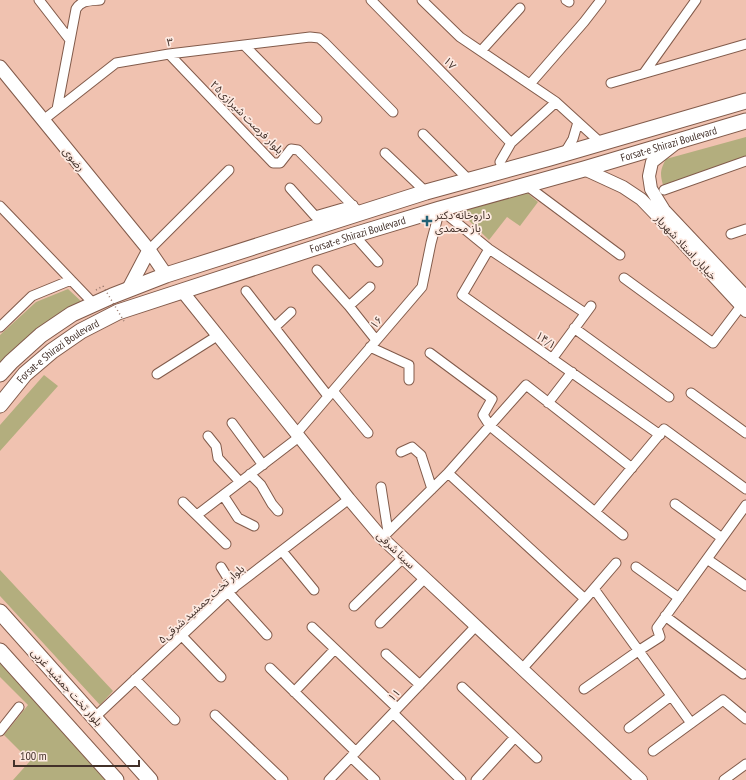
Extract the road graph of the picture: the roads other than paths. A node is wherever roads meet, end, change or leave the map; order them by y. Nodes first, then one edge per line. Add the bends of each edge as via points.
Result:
1 (39, 0) edge
2 (100, 0) edge
3 (371, 0) edge
4 (422, 0) edge
5 (601, 0) edge
6 (696, 0) edge
7 (520, 8) dead end
8 (70, 40) junction
9 (746, 44) edge
10 (244, 45) junction
11 (481, 51) junction
12 (169, 54) junction
13 (0, 67) edge
14 (644, 73) junction
15 (611, 83) dead end
16 (530, 84) junction
17 (746, 101) edge
18 (556, 102) junction
19 (57, 109) junction
20 (393, 112) dead end
21 (317, 119) dead end
22 (42, 121) junction
23 (746, 121) edge
24 (578, 122) junction
25 (423, 134) dead end
26 (679, 141) junction
27 (511, 143) junction
28 (601, 143) junction
29 (386, 153) dead end
30 (564, 154) junction
31 (746, 161) edge
32 (500, 162) dead end
33 (584, 169) junction
34 (229, 170) dead end
35 (469, 180) junction
36 (526, 185) junction
37 (290, 188) dead end
38 (664, 190) dead end
39 (426, 192) junction
40 (0, 206) edge
41 (357, 209) junction
42 (440, 209) junction
43 (321, 220) junction
44 (746, 229) edge
45 (731, 234) dead end
46 (354, 235) junction
47 (489, 249) junction
48 (148, 250) junction
49 (620, 255) dead end
50 (378, 262) dead end
51 (317, 270) dead end
52 (166, 275) junction
53 (624, 278) dead end
54 (71, 280) junction
55 (370, 287) dead end
56 (128, 290) junction
57 (182, 291) junction
58 (246, 291) dead end
59 (94, 304) junction
60 (744, 305) edge
61 (349, 306) junction
62 (591, 306) dead end
63 (292, 312) dead end
64 (0, 313) edge
65 (585, 313) junction
66 (7, 320) junction
67 (0, 327) edge
68 (275, 328) junction
69 (574, 328) junction
70 (217, 336) junction
71 (373, 344) junction
72 (430, 353) dead end
73 (552, 359) junction
74 (572, 372) junction
75 (0, 374) edge
76 (157, 374) dead end
77 (409, 380) dead end
78 (331, 393) junction
79 (691, 393) dead end
80 (669, 397) dead end
81 (548, 402) junction
82 (0, 405) edge
83 (232, 423) dead end
84 (490, 426) junction
85 (662, 432) junction
86 (368, 433) dead end
87 (746, 434) edge
88 (297, 435) junction
89 (208, 436) dead end
90 (401, 452) dead end
91 (263, 465) junction
92 (632, 468) junction
93 (448, 473) junction
94 (250, 474) junction
95 (240, 482) junction
96 (382, 488) dead end
97 (432, 489) junction
98 (746, 489) edge
99 (223, 495) junction
100 (348, 499) junction
101 (183, 502) dead end
102 (675, 504) dead end
103 (746, 504) edge
104 (278, 511) dead end
105 (595, 512) junction
106 (197, 515) junction
107 (254, 526) dead end
108 (385, 535) junction
109 (623, 536) dead end
110 (722, 538) junction
111 (226, 544) dead end
112 (282, 550) junction
113 (403, 558) junction
114 (707, 559) junction
115 (616, 563) dead end
116 (222, 567) dead end
117 (636, 567) dead end
118 (425, 578) junction
119 (746, 586) edge
120 (594, 589) junction
121 (231, 590) junction
122 (314, 590) dead end
123 (679, 598) junction
124 (585, 599) junction
125 (354, 606) dead end
126 (0, 612) edge
127 (665, 616) junction
128 (380, 623) dead end
129 (476, 626) junction
130 (312, 627) dead end
131 (267, 635) dead end
132 (182, 636) junction
133 (335, 649) junction
134 (0, 651) edge
135 (638, 651) junction
136 (386, 654) dead end
137 (270, 668) dead end
138 (522, 669) junction
139 (743, 674) dead end
140 (221, 676) dead end
141 (136, 679) junction
142 (63, 683) junction
143 (420, 685) junction
144 (462, 687) dead end
145 (584, 690) dead end
146 (294, 692) junction
147 (671, 696) junction
148 (44, 699) junction
149 (19, 707) dead end
150 (395, 711) junction
151 (216, 715) dead end
152 (94, 718) junction
153 (746, 719) edge
154 (176, 720) dead end
155 (691, 723) junction
156 (629, 728) dead end
157 (0, 731) edge
158 (515, 737) junction
159 (653, 751) dead end
160 (353, 754) junction
161 (537, 758) dead end
162 (746, 764) edge
163 (116, 780) edge
164 (150, 780) edge
165 (283, 780) edge
166 (329, 780) edge
167 (375, 780) edge
168 (461, 780) edge
169 (476, 780) edge
170 (641, 780) edge
171 (724, 780) edge

1 - 8 street
2 - 8 street via 84,1 79,4
3 - 27 street, ۱۷
4 - 11 street via 460,37
5 - 16 street
6 - 14 street
7 - 11 street
8 - 19 street
9 - 14 street
10 - 12 street, ۳
10 - 20 street, ۳ via 319,38
10 - 21 street
11 - 16 street
12 - 19 street, ۳ via 116,63
12 - 41 street, بلوار فرصت شیرازی۲۵ via 273,163 280,163 292,149 298,150
13 - 22 main road, رضوی
14 - 15 street
16 - 18 street
17 - 28 main road, Forsat-e Shirazi Boulevard
18 - 24 street
18 - 27 street
19 - 22 street, ۳
22 - 48 main road, رضوی
23 - 26 main road, Forsat-e Shirazi Boulevard
24 - 28 street
24 - 30 street via 573,139
25 - 35 street
26 - 33 main road, Forsat-e Shirazi Boulevard
26 - 60 street, خیابان استاد شهریار via 652,162 649,176 651,189 664,210
27 - 32 street
28 - 30 main road, Forsat-e Shirazi Boulevard
29 - 39 street
30 - 35 main road, Forsat-e Shirazi Boulevard
31 - 38 street
33 - 36 main road, Forsat-e Shirazi Boulevard
33 - 60 street, خیابان استاد شهریار via 623,187 640,199
34 - 48 street
35 - 39 main road, Forsat-e Shirazi Boulevard
36 - 42 main road, Forsat-e Shirazi Boulevard
36 - 49 street
37 - 43 street
39 - 41 main road, Forsat-e Shirazi Boulevard
40 - 54 street
41 - 43 main road, Forsat-e Shirazi Boulevard
42 - 46 main road, Forsat-e Shirazi Boulevard
42 - 47 street
42 - 71 street, ۱۶ via 430,243 422,287
43 - 52 main road, Forsat-e Shirazi Boulevard
44 - 45 street
46 - 50 street
46 - 57 main road, Forsat-e Shirazi Boulevard
47 - 65 street
47 - 73 street, ۱۴/۱ via 462,295
48 - 52 main road, رضوی
48 - 56 main road
51 - 61 street
52 - 56 main road, Forsat-e Shirazi Boulevard
53 - 60 street via 713,343
54 - 59 street
54 - 66 street via 32,296
55 - 61 street
56 - 59 main road, Forsat-e Shirazi Boulevard
57 - 70 street, سینا شرقی
57 - 82 main road, Forsat-e Shirazi Boulevard via 118,312 81,331 25,374
58 - 68 street
59 - 75 main road, Forsat-e Shirazi Boulevard via 72,314 41,335
61 - 71 street
62 - 65 street
63 - 68 street
64 - 66 street
65 - 69 street
66 - 67 street
68 - 78 street
69 - 73 street
69 - 80 street
70 - 76 street
70 - 88 street, سینا شرقی
71 - 77 street via 409,365
71 - 78 street, ۱۶
72 - 84 street via 492,399 483,415
73 - 74 street, ۱۴/۱
74 - 81 street
74 - 85 street, ۱۴/۱
78 - 86 street
78 - 88 street, ۱۶
79 - 87 street
81 - 84 street via 526,385
81 - 92 street
83 - 91 street
84 - 93 street
84 - 105 street
85 - 92 street
85 - 98 street, ۱۴/۱
88 - 91 street
88 - 100 street, سینا شرقی
89 - 95 street via 216,446 218,458
90 - 97 street via 412,447 421,455
91 - 94 street
92 - 105 street
93 - 97 street
93 - 124 street
94 - 95 street
94 - 104 street via 261,485
95 - 99 street
96 - 108 street
97 - 108 street
99 - 106 street
99 - 107 street via 238,518
100 - 108 street, سینا شرقی
100 - 112 street, بلوار تخت جمشید شرقی۵
101 - 106 street
102 - 110 street
103 - 110 street
105 - 109 street
106 - 111 street
108 - 113 street, سینا شرقی
110 - 114 street
112 - 121 street, بلوار تخت جمشید شرقی۵
112 - 122 street
113 - 118 street, سینا شرقی
113 - 125 street
114 - 119 street
114 - 123 street
115 - 120 street
116 - 121 street
117 - 123 street
118 - 128 street
118 - 129 street, سینا شرقی
120 - 124 street
120 - 135 street
121 - 131 street
121 - 132 street, بلوار تخت جمشید شرقی۵
123 - 127 street
124 - 138 street
126 - 142 main road, بلوار تخت جمشید غربی
127 - 135 street via 657,628 660,637
127 - 139 street
129 - 138 street, سینا شرقی
129 - 143 street, ۱۱
130 - 133 street
132 - 140 street
132 - 141 street, بلوار تخت جمشید شرقی۵
133 - 146 street
133 - 150 street
134 - 148 main road
135 - 145 street
135 - 147 street
136 - 143 street
137 - 146 street
138 - 170 street, سینا شرقی
141 - 152 street, بلوار تخت جمشید شرقی۵
141 - 154 street
142 - 148 main road
142 - 152 main road, بلوار تخت جمشید غربی
143 - 150 street, ۱۱
144 - 158 street
146 - 160 street
147 - 155 street
147 - 156 street
148 - 163 main road
149 - 157 street
150 - 160 street, ۱۱
150 - 168 street
151 - 165 street
152 - 164 main road, بلوار تخت جمشید غربی
153 - 155 street via 723,700
155 - 159 street
158 - 161 street
158 - 169 street
160 - 166 street, ۱۱
160 - 167 street
162 - 171 street

